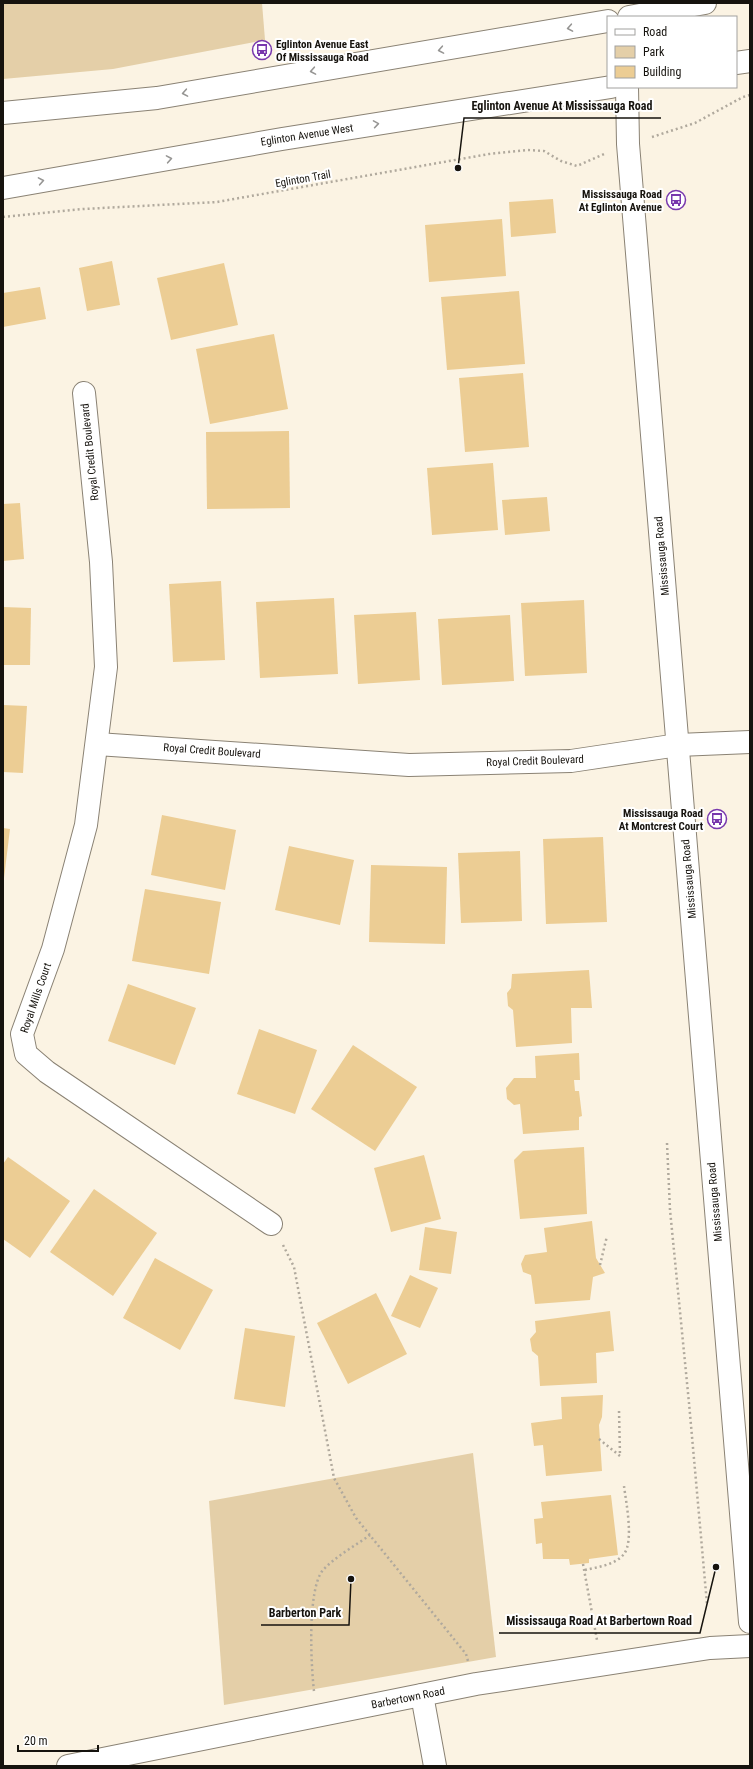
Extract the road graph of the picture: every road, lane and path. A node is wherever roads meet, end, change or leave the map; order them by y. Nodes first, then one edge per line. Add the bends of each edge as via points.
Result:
1 (625, 3) edge
2 (705, 3) edge
3 (625, 16) edge
4 (634, 16) edge
5 (607, 21) edge
6 (750, 61) edge
7 (737, 63) edge
8 (607, 88) edge
9 (627, 88) edge
10 (750, 95) edge
11 (3, 113) edge
12 (667, 132) dead end
13 (598, 157) dead end
14 (3, 188) edge
15 (3, 217) edge
16 (84, 393) dead end
17 (750, 742) edge
18 (97, 744) junction
19 (678, 745) junction
20 (667, 1143) dead end
21 (271, 1224) joint
22 (607, 1236) dead end
23 (600, 1265) dead end
24 (619, 1410) dead end
25 (599, 1439) dead end
26 (624, 1486) dead end
27 (370, 1535) junction
28 (583, 1564) dead end
29 (585, 1570) junction
30 (706, 1604) dead end
31 (750, 1622) edge
32 (750, 1646) edge
33 (601, 1664) junction
34 (476, 1684) junction
35 (422, 1695) junction
36 (316, 1716) junction
37 (107, 1762) edge
38 (68, 1766) edge
39 (435, 1766) edge

1 - 3 main road
2 - 4 main road
5 -> 11 main road via 157,98
6 - 7 main road
14 -> 8 main road, Eglinton Avenue West via 282,139
9 - 19 main road, Mississauga Road via 630,167
10 - 12 path via 695,123
13 - 15 path, Eglinton Trail via 577,166 544,152 528,150 496,153 217,202 83,209
16 - 18 main road, Royal Credit Boulevard via 101,562 106,667
17 - 19 main road, Royal Credit Boulevard
18 - 19 main road, Royal Credit Boulevard via 409,765 570,762
18 - 21 main road, Royal Mills Court via 86,825 53,949 22,1034 26,1054 47,1072
19 - 31 main road, Mississauga Road
20 - 30 path via 670,1210
21 - 27 path via 294,1267 334,1478 356,1518
22 - 23 path
24 - 25 path via 620,1456
26 - 29 path via 629,1538 624,1554 608,1565
27 - 34 path via 466,1654
27 - 36 path via 322,1571 315,1590 311,1616 311,1670
28 - 29 path
29 - 33 path
32 - 33 main road, Barbertown Road via 710,1648
33 - 34 main road, Barbertown Road
34 - 35 main road, Barbertown Road
35 - 36 main road, Barbertown Road
35 - 39 main road
36 - 37 main road, Barbertown Road
37 - 38 main road, Barbertown Road

